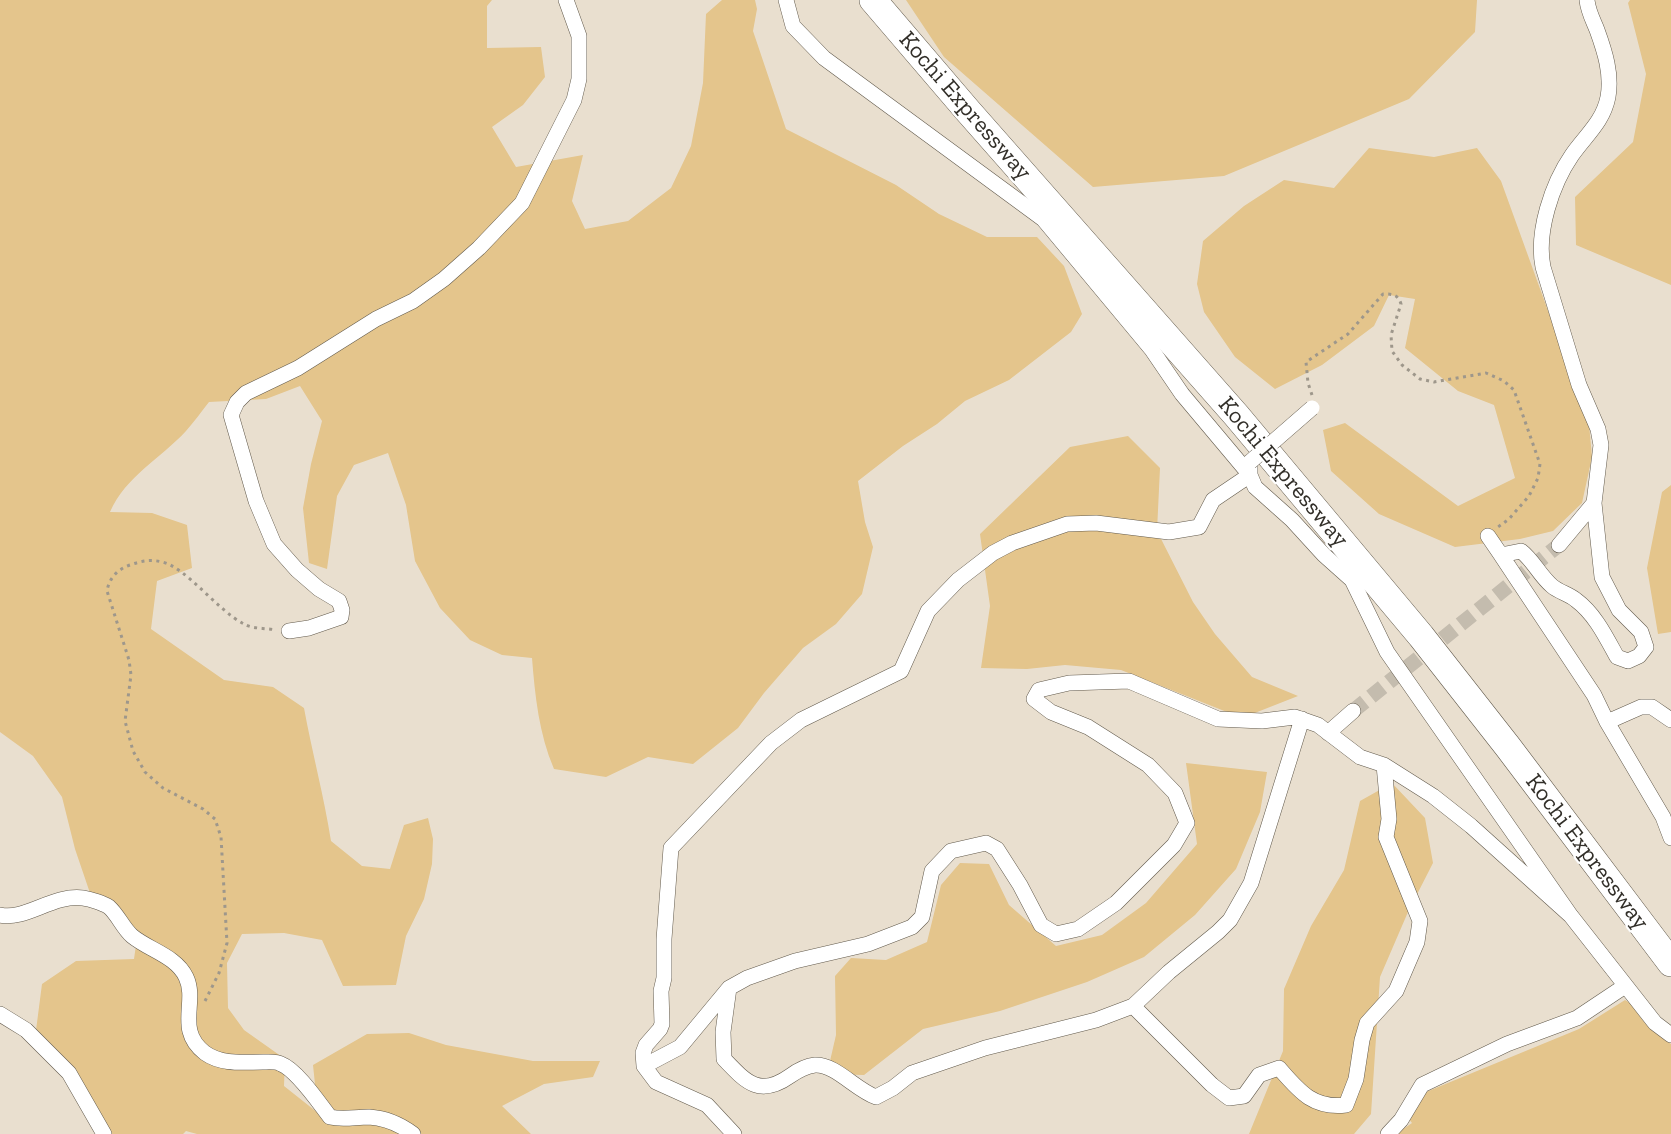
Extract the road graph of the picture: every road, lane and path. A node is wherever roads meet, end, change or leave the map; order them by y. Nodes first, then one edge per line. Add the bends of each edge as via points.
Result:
1 (566, 0) edge
2 (786, 0) edge
3 (873, 0) edge
4 (889, 0) edge
5 (1587, 0) edge
6 (1312, 408) joint
7 (1250, 468) junction
8 (1594, 503) junction
9 (1488, 536) joint
10 (1559, 545) tunnel mouth
11 (1501, 555) junction
12 (290, 631) joint
13 (1353, 711) tunnel mouth
14 (1302, 719) junction
15 (1671, 720) edge
16 (1607, 722) junction
17 (1328, 733) junction
18 (1384, 765) junction
19 (1671, 838) edge
20 (0, 915) edge
21 (1571, 916) junction
22 (1671, 942) edge
23 (1671, 963) edge
24 (1625, 986) junction
25 (729, 988) junction
26 (204, 1002) dead end
27 (1133, 1006) junction
28 (0, 1014) edge
29 (0, 1025) edge
30 (26, 1030) junction
31 (1671, 1035) edge
32 (644, 1066) junction
33 (104, 1134) edge
34 (413, 1134) edge
35 (734, 1134) edge
36 (1388, 1134) edge

1 - 12 street via 579,36 579,79 574,100 522,203 444,279 298,368 246,393 231,415 256,501 274,544 297,570 339,601 342,610 341,617
2 - 7 street via 793,26 824,58 1043,219 1152,350 1182,394
3 - 23 highway, Kochi Expressway via 1236,415 1421,636
4 - 22 highway, Kochi Expressway via 1424,618
5 - 8 street via 1608,67 1608,98 1604,113 1561,174 1546,215 1540,252 1579,385 1598,429 1601,445
6 - 7 street, bridge
6 - 9 path via 1306,362 1348,334 1383,294 1394,294 1401,304 1391,335 1392,351 1402,365 1420,379 1434,382 1486,373 1514,390 1540,464 1538,478 1529,496
7 - 21 street via 1255,487 1353,580 1387,652
7 - 32 street via 1213,500 1199,527 1169,532 1096,523 1066,524 993,553 958,580 928,611 901,671 801,720 771,742 671,848 662,1024 646,1045
8 - 10 street
8 - 11 street via 1602,577 1619,610 1641,632 1646,647 1639,656 1628,661 1617,657 1589,613 1552,585 1521,550
9 - 11 street
11 - 16 street via 1594,695
12 - 26 path via 247,626 226,614 187,577 164,562 144,560 122,568 108,582 107,591 129,660 125,721 133,751 145,772 163,788 215,819 221,837 227,943 219,973
13 - 17 street
14 - 17 street
14 - 25 street via 1218,719 1129,681 1069,683 1040,690 1034,699 1051,712 1088,727 1148,765 1174,793 1187,823 1174,845 1116,903 1078,929 1056,934 1041,925 997,849 986,843 951,851 932,871 922,917 912,927 868,944 795,961
14 - 27 street via 1251,883 1230,920
15 - 16 street via 1652,707 1641,707
16 - 19 street via 1663,817
17 - 18 street via 1360,757
18 - 21 street via 1471,826
18 - 27 street via 1389,819 1386,837 1420,921 1417,942 1396,991 1367,1023 1356,1079 1346,1105 1332,1107 1315,1101 1300,1092 1279,1068 1259,1075 1244,1096 1229,1098
20 - 34 street via 11,917 54,900 82,898 109,908 131,935 181,969 189,991 190,1030 204,1052 224,1061 281,1064 305,1085 330,1117 369,1117 402,1126
21 - 24 street
24 - 31 street via 1655,1023
24 - 36 street via 1577,1018 1507,1044 1422,1084
25 - 27 street via 724,1059 748,1084 765,1087 816,1065 836,1071 876,1097 912,1073
25 - 32 street via 680,1047
28 - 30 street
29 - 30 street
30 - 33 street via 69,1072
32 - 35 street via 656,1082 707,1105

